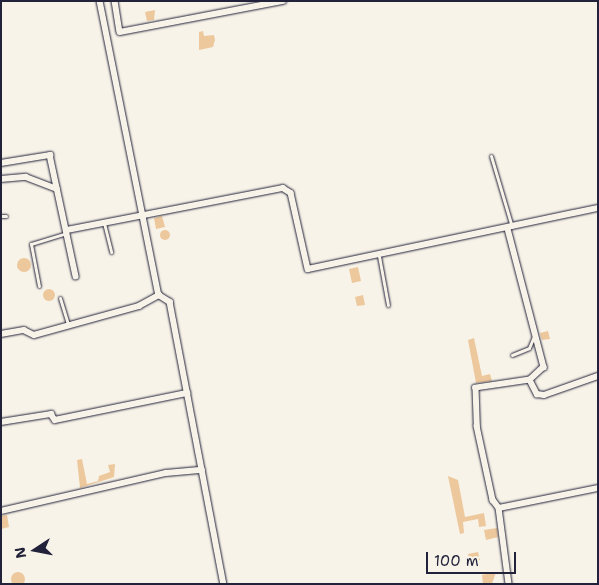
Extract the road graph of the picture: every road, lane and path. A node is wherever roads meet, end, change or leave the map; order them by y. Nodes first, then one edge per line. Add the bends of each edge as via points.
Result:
1 (100, 1) edge
2 (115, 1) edge
3 (283, 1) edge
4 (491, 156) dead end
5 (1, 163) edge
6 (1, 178) edge
7 (58, 191) junction
8 (598, 208) edge
9 (142, 214) junction
10 (1, 216) edge
11 (6, 216) dead end
12 (104, 223) junction
13 (510, 228) junction
14 (68, 232) junction
15 (111, 252) dead end
16 (379, 256) junction
17 (76, 276) dead end
18 (39, 286) dead end
19 (162, 297) junction
20 (60, 298) dead end
21 (388, 305) dead end
22 (68, 324) junction
23 (535, 331) junction
24 (1, 334) edge
25 (512, 355) dead end
26 (598, 376) edge
27 (530, 380) junction
28 (187, 392) junction
29 (1, 422) edge
30 (202, 470) junction
31 (598, 488) edge
32 (499, 508) junction
33 (1, 512) edge
34 (224, 584) edge
35 (509, 584) edge

1 - 9 street
2 - 3 street via 120,32
4 - 13 lane
5 - 7 street via 50,154
6 - 7 street via 26,177
7 - 14 street
8 - 13 street
9 - 12 street
9 - 16 street via 283,188 291,193 308,269
9 - 19 street
10 - 11 lane
12 - 14 street
12 - 15 lane
13 - 16 street
13 - 23 street
14 - 17 street
14 - 18 lane via 31,244
16 - 21 lane
19 - 22 street
19 - 28 street
20 - 22 lane
22 - 24 street via 34,335 24,330
23 - 25 lane via 529,348
23 - 27 street via 544,367
26 - 27 street via 544,395 537,394
27 - 32 street via 476,388 476,426 493,500
28 - 29 street via 55,420 50,414
28 - 30 street
30 - 33 street via 166,473
30 - 34 street
31 - 32 street
32 - 35 street

